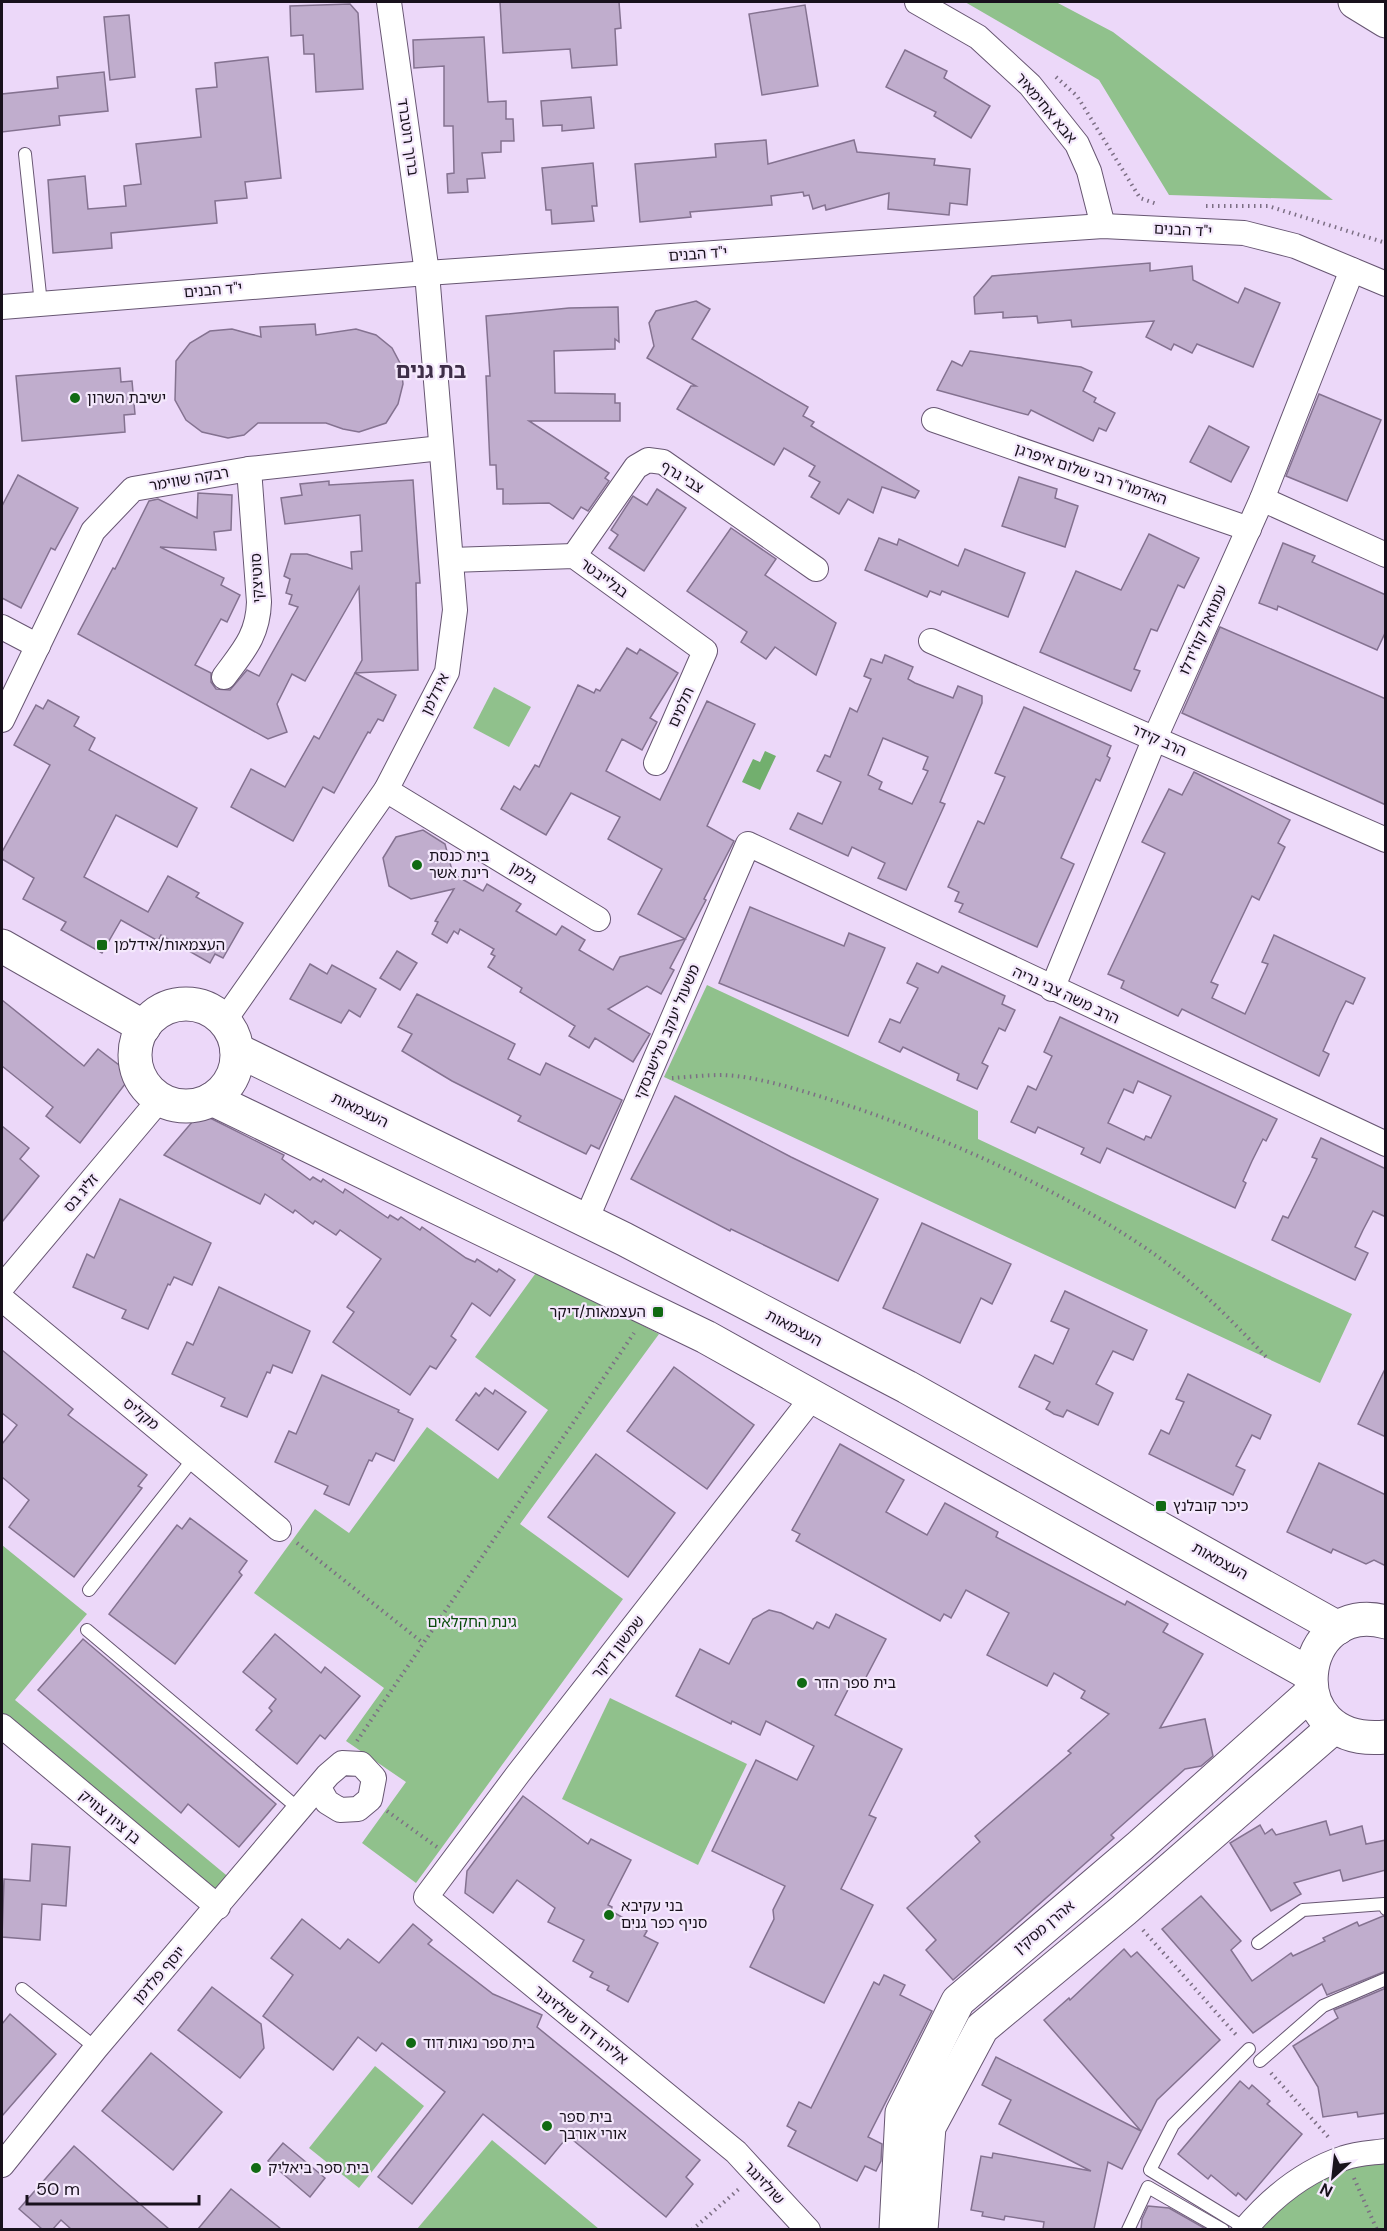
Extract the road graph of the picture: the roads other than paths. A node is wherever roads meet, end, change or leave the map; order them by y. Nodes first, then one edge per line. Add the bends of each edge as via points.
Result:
1 (389, 2) edge
2 (917, 2) edge
3 (1355, 2) edge
4 (1386, 21) edge
5 (25, 154) dead end
6 (1103, 226) junction
7 (1352, 270) junction
8 (427, 273) junction
9 (1386, 284) edge
10 (41, 304) junction
11 (2, 307) edge
12 (933, 420) dead end
13 (441, 448) junction
14 (249, 469) junction
15 (1262, 499) junction
16 (1249, 529) junction
17 (1386, 555) edge
18 (574, 556) junction
19 (451, 560) junction
20 (816, 569) dead end
21 (2, 627) edge
22 (932, 641) dead end
23 (38, 646) junction
24 (705, 651) joint
25 (224, 677) dead end
26 (2, 720) edge
27 (1155, 738) junction
28 (656, 763) dead end
29 (386, 790) junction
30 (1386, 840) edge
31 (748, 844) joint
32 (598, 919) dead end
33 (2, 946) edge
34 (1052, 988) junction
35 (224, 1021) junction
36 (144, 1027) junction
37 (237, 1050) junction
38 (160, 1099) junction
39 (213, 1099) junction
40 (1386, 1144) edge
41 (586, 1220) junction
42 (2, 1287) edge
43 (2, 1299) edge
44 (812, 1398) junction
45 (194, 1458) junction
46 (279, 1529) road end
47 (88, 1590) dead end
48 (1380, 1617) edge
49 (1338, 1628) junction
50 (87, 1630) dead end
51 (1310, 1684) junction
52 (2, 1726) edge
53 (1334, 1727) junction
54 (1386, 1737) edge
55 (319, 1788) junction
56 (299, 1809) junction
57 (426, 1897) joint
58 (218, 1907) junction
59 (1386, 1909) edge
60 (1258, 1943) dead end
61 (1386, 1979) edge
62 (22, 1989) dead end
63 (96, 2048) junction
64 (1249, 2049) dead end
65 (1260, 2061) dead end
66 (1386, 2151) edge
67 (736, 2152) joint
68 (2, 2164) edge
69 (800, 2221) edge
70 (896, 2229) edge
71 (921, 2229) edge
72 (1128, 2229) edge
73 (1237, 2229) edge

1 - 8 street, ברוך רוטברד
2 - 6 street, אבא אחימאיר via 978,38 1030,85 1077,144 1089,171
3 - 4 main road
5 - 10 lane
6 - 7 street, י"ד הבנים via 1244,233 1295,246
6 - 8 street, י"ד הבנים
7 - 9 street, י"ד הבנים
7 - 15 street, עמנואל קוז'ידלו
8 - 10 street, י"ד הבנים
8 - 13 street, אידלמן
10 - 11 street, י"ד הבנים
12 - 16 street, האדמו"ר רבי שלום איפרגן
13 - 14 street, רבקה שווימר
13 - 19 street, אידלמן
14 - 23 street, רבקה שווימר via 133,489 93,531
14 - 25 street, סוטיצקי via 258,623
15 - 16 street, עמנואל קוז'ידלו
15 - 17 street
16 - 27 street, עמנואל קוז'ידלו
18 - 19 street, בגלייבטר
18 - 20 street, צבי גרף via 636,467 648,460 663,462
18 - 24 street, בגלייבטר
19 - 29 street, אידלמן via 455,610 447,672
21 - 23 street
22 - 27 street, הרב קידר
23 - 26 street, רבקה שווימר
24 - 28 street, תלמים
27 - 30 street, הרב קידר
27 - 34 street, עמנואל קוז'ידלו
29 - 32 street, גלמן
29 - 35 street, אידלמן
31 - 34 street, הרב משה צבי נריה
31 - 41 street, משעול יעקב טלישבסקי
33 - 36 main road
34 - 40 street, הרב משה צבי נריה
35 - 36 main road via 194,1005 177,1005 160,1011
35 - 37 main road
36 - 38 main road via 135,1055 138,1072 147,1088
37 - 39 main road via 237,1066 231,1081
37 - 41 main road, העצמאות
38 - 39 main road via 191,1106
38 - 42 street, זליג בס
39 - 44 main road via 706,1337
41 - 49 main road, העצמאות via 907,1387
43 - 45 street, מקליס
44 - 51 main road
44 - 57 street, שמשון דיקר
45 - 46 street, מקליס
45 - 47 lane
48 - 49 main road
49 - 51 main road via 1318,1648
50 - 56 lane
51 - 53 main road via 1319,1712
51 - 70 main road, אהרן מסקין via 1140,1845 958,2001 902,2112
52 - 58 street, בן ציון צוויק
53 - 54 main road via 1350,1735
53 - 71 main road via 981,2028 929,2127
55 - 55 street, יוסף פלדמן via 342,1763 362,1764 374,1778 370,1799 358,1809 340,1810 327,1803
55 - 56 street, יוסף פלדמן
56 - 58 street, יוסף פלדמן
57 - 67 street, אליהו דוד שולזינגר
58 - 63 street, יוסף פלדמן
59 - 60 lane via 1384,1904 1303,1910
61 - 65 lane via 1323,2006
62 - 63 lane
63 - 68 street, יוסף פלדמן
64 - 73 lane via 1173,2125 1150,2170
66 - 73 street via 1345,2157 1306,2174
67 - 69 street, שולזינגר
72 - 73 lane via 1148,2187

